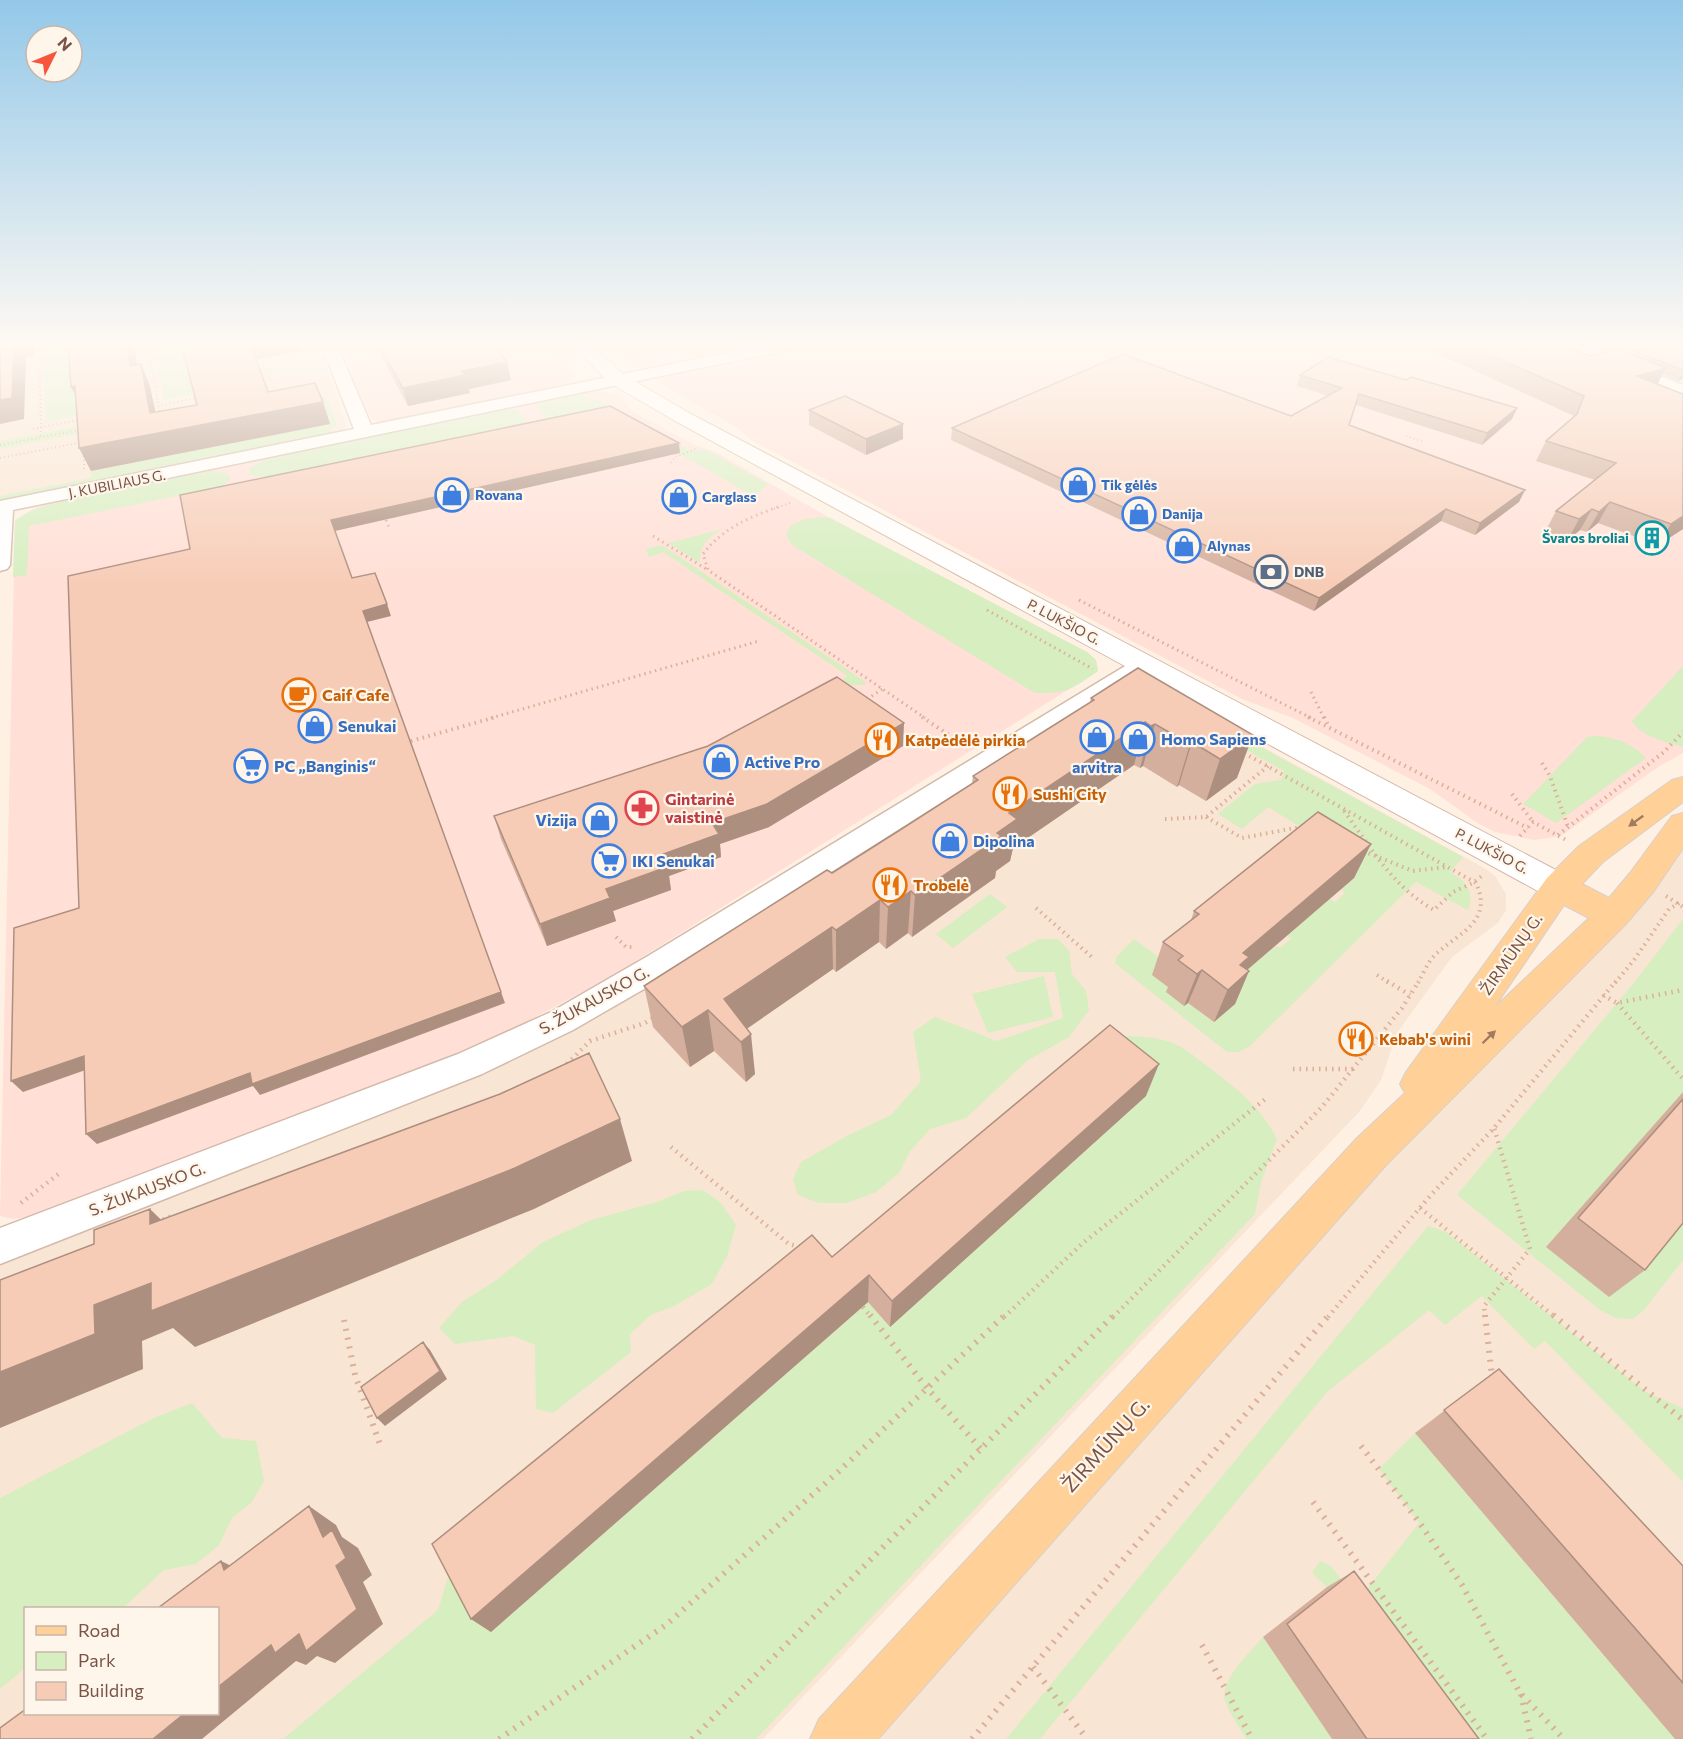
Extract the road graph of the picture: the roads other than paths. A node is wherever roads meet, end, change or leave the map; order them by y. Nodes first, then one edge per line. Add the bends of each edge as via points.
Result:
1 (361, 424) edge
2 (405, 424) edge
3 (695, 424) edge
4 (365, 433) junction
5 (2, 507) edge
6 (0, 565) edge
7 (1143, 664) junction
8 (1683, 787) edge
9 (1683, 824) edge
10 (1558, 887) junction
11 (1613, 916) junction
12 (1372, 1151) junction
13 (0, 1246) edge
14 (839, 1739) edge

1 - 4 street
2 - 4 street, J. KUBILIAUS G.
3 - 7 street, P. LUKŠIO G.
4 - 5 street, J. KUBILIAUS G.
5 - 6 street
7 - 10 street, P. LUKŠIO G.
7 - 13 street, S. ŽUKAUSKO G. via 990,762 562,1021 470,1065
8 -> 10 main road, ŽIRMŪNŲ G. via 1591,854
9 - 11 main road, ŽIRMŪNŲ G.
10 - 11 main road
10 - 12 main road, ŽIRMŪNŲ G.
12 -> 11 main road, ŽIRMŪNŲ G.
12 - 14 main road, ŽIRMŪNŲ G.

